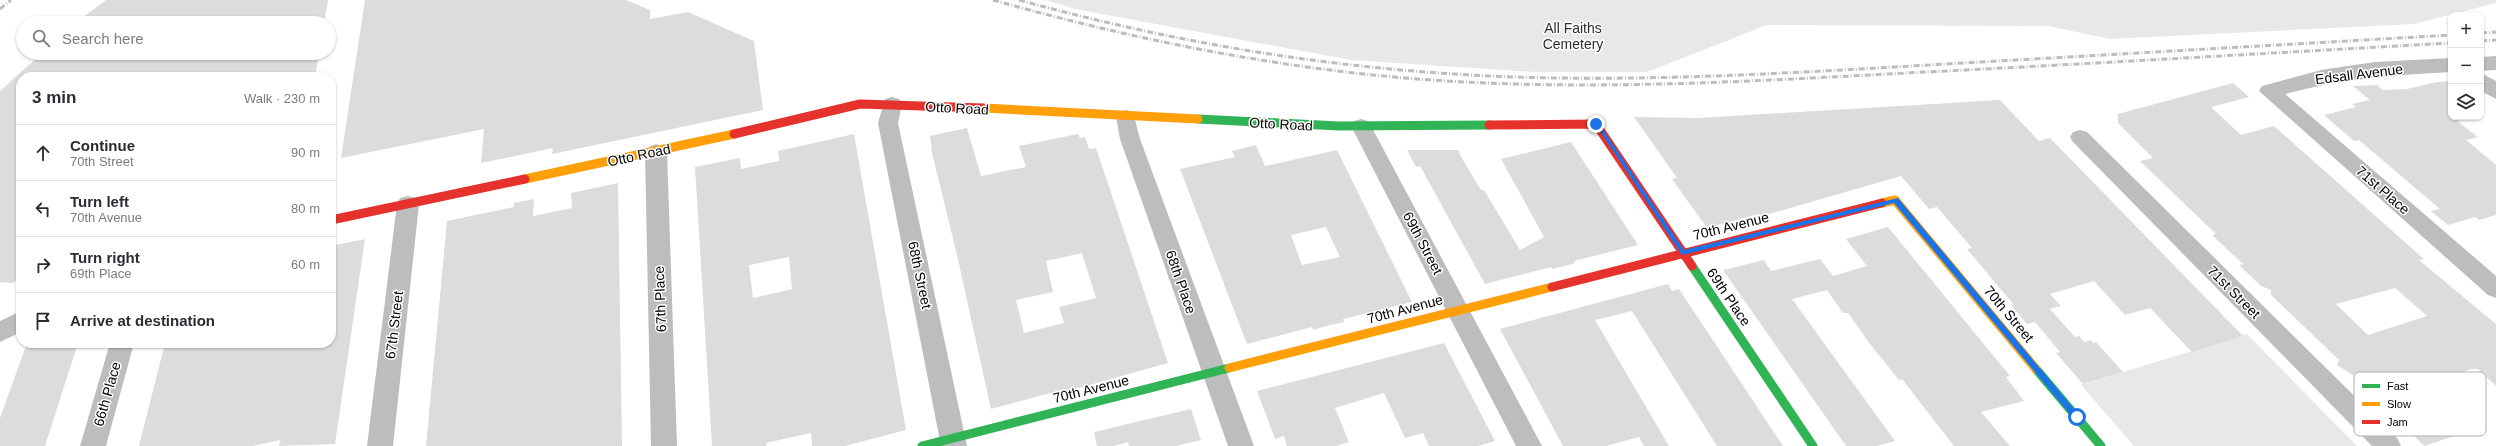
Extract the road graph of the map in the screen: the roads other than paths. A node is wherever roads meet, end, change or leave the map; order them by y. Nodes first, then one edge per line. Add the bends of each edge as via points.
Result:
1 (2496, 63) edge
2 (2484, 64) edge
3 (2448, 65) edge
4 (2484, 82) edge
5 (2269, 91) joint
6 (2496, 92) edge
7 (892, 104) junction
8 (1126, 117) junction
9 (1596, 124) joint
10 (1361, 126) junction
11 (2080, 137) dead end
12 (656, 152) junction
13 (1895, 200) joint
14 (408, 204) junction
15 (336, 219) edge
16 (1682, 253) junction
17 (2496, 289) edge
18 (1458, 310) junction
19 (16, 323) edge
20 (0, 333) edge
21 (121, 348) edge
22 (1213, 373) junction
23 (2354, 412) edge
24 (2378, 436) edge
25 (953, 442) edge
26 (93, 446) edge
27 (380, 446) edge
28 (664, 446) edge
29 (922, 446) edge
30 (1241, 446) edge
31 (1529, 446) edge
32 (1813, 446) edge
33 (2101, 446) edge
34 (2388, 446) edge

1 - 2 street
3 - 5 street, Edsall Avenue via 2375,69 2321,77
4 - 6 street
5 - 17 street, 71st Place
7 - 8 street, Otto Road
7 - 12 street, Otto Road via 860,104
7 - 25 street, 68th Street via 888,123
8 - 10 street, Otto Road
8 - 22 street, 68th Place via 1129,134
9 - 10 street, Otto Road
9 - 16 street, 69th Place
10 - 18 street, 69th Street
11 - 23 street, 71st Street
12 - 14 street, Otto Road
12 - 28 street, 67th Place
13 - 16 street, 70th Avenue
13 - 33 street, 70th Street
14 - 15 street, Otto Road
14 - 27 street, 67th Street
16 - 18 street, 70th Avenue
16 - 32 street, 69th Place
18 - 22 street, 70th Avenue
18 - 31 street, 69th Street
19 - 20 street
21 - 26 street, 66th Place
22 - 25 street, 70th Avenue
22 - 30 street, 68th Place
24 - 34 street, 71st Street
25 - 29 street, 70th Avenue

